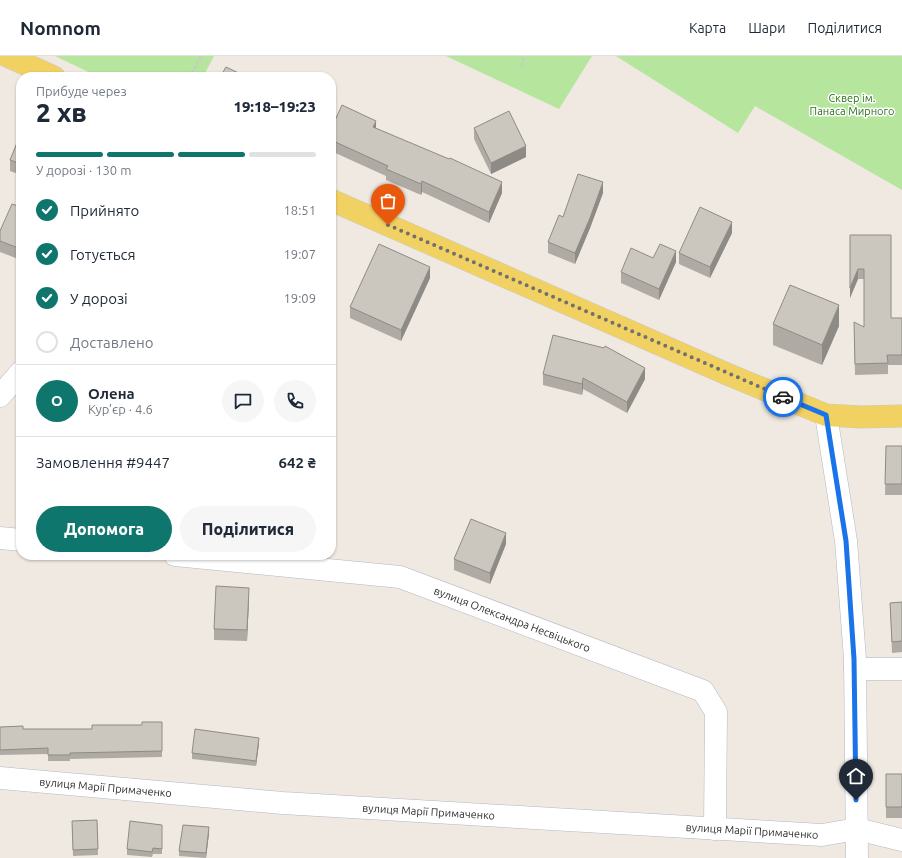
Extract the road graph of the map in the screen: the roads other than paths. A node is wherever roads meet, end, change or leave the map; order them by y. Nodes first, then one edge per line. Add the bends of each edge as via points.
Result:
1 (7, 56) edge
2 (43, 72) edge
3 (336, 202) edge
4 (16, 378) edge
5 (0, 396) edge
6 (826, 415) junction
7 (902, 416) edge
8 (0, 538) edge
9 (16, 540) edge
10 (226, 560) edge
11 (855, 669) junction
12 (902, 669) edge
13 (0, 778) edge
14 (715, 829) junction
15 (857, 829) junction
16 (902, 840) edge
17 (856, 858) edge

1 - 2 main road
3 - 6 main road
4 - 5 street
6 - 7 main road
6 - 11 street via 846,541
8 - 9 street
10 - 14 street, вулиця Олександра Несвіцького via 400,577 703,690 716,712
11 - 12 street
11 - 15 street
13 - 14 street, вулиця Марії Примаченко via 283,803
14 - 15 street, вулиця Марії Примаченко via 822,835
15 - 16 street
15 - 17 street

